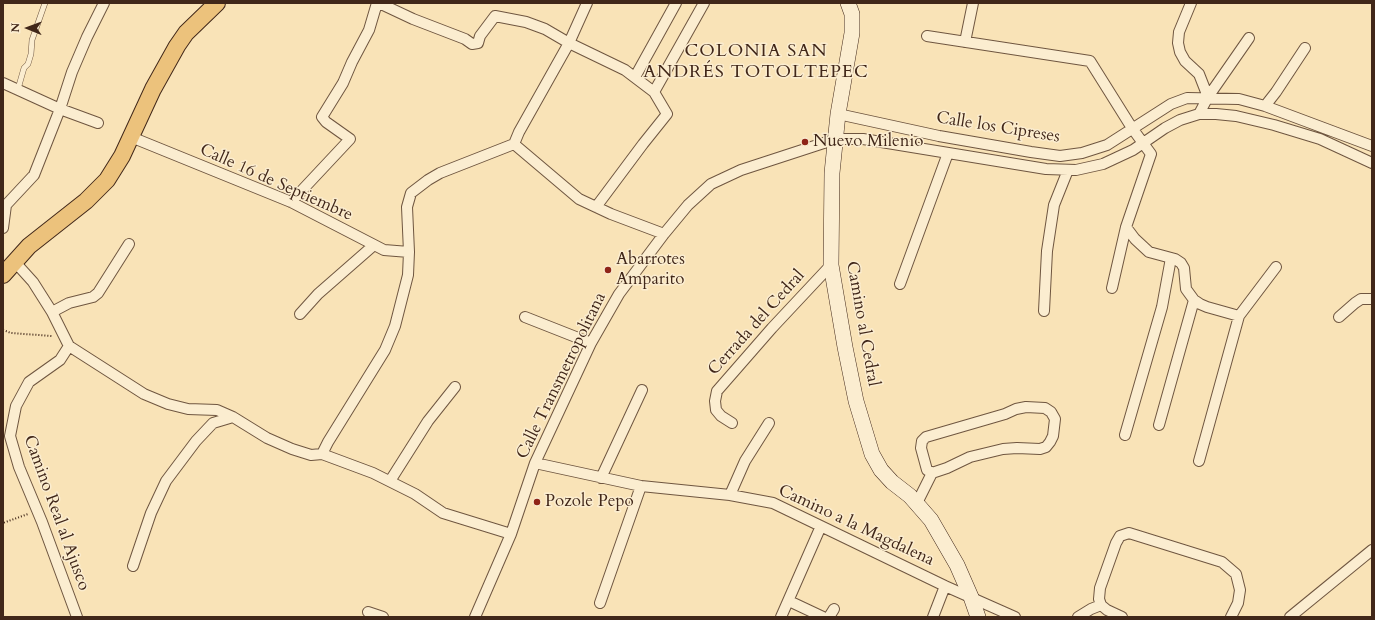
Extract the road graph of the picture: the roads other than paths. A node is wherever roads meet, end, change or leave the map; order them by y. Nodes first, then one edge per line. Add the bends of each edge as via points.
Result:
1 (45, 3) edge
2 (104, 3) edge
3 (217, 3) edge
4 (378, 3) edge
5 (587, 3) edge
6 (676, 3) edge
7 (704, 3) edge
8 (848, 3) edge
9 (973, 3) edge
10 (1191, 3) edge
11 (927, 36) dead end
12 (1249, 38) dead end
13 (965, 42) junction
14 (569, 43) junction
15 (1305, 48) dead end
16 (634, 77) junction
17 (3, 83) edge
18 (18, 89) junction
19 (654, 92) junction
20 (1208, 97) junction
21 (1266, 106) junction
22 (60, 108) junction
23 (838, 114) junction
24 (1199, 114) junction
25 (98, 123) dead end
26 (1132, 128) junction
27 (131, 137) junction
28 (836, 139) junction
29 (1142, 143) junction
30 (514, 144) junction
31 (1372, 146) edge
32 (948, 153) junction
33 (1372, 163) edge
34 (1068, 170) junction
35 (290, 202) junction
36 (4, 205) edge
37 (596, 207) junction
38 (1126, 227) junction
39 (3, 228) edge
40 (664, 234) junction
41 (129, 244) dead end
42 (374, 245) junction
43 (409, 252) junction
44 (1171, 258) junction
45 (14, 261) junction
46 (831, 265) junction
47 (1276, 267) dead end
48 (3, 275) edge
49 (900, 284) dead end
50 (1112, 288) dead end
51 (1372, 299) edge
52 (1194, 300) junction
53 (1044, 311) dead end
54 (52, 312) junction
55 (300, 314) dead end
56 (1239, 316) junction
57 (525, 317) dead end
58 (1339, 317) dead end
59 (67, 342) junction
60 (591, 343) junction
61 (455, 387) dead end
62 (642, 390) dead end
63 (233, 417) junction
64 (732, 423) dead end
65 (769, 423) dead end
66 (1159, 425) dead end
67 (1125, 435) dead end
68 (322, 454) junction
69 (1199, 461) dead end
70 (535, 463) junction
71 (932, 473) junction
72 (601, 478) junction
73 (390, 481) junction
74 (641, 486) junction
75 (730, 495) junction
76 (916, 504) junction
77 (821, 526) junction
78 (511, 534) junction
79 (1372, 550) edge
80 (133, 566) dead end
81 (945, 586) junction
82 (971, 597) junction
83 (789, 601) junction
84 (600, 603) dead end
85 (1101, 605) junction
86 (368, 612) dead end
87 (77, 617) edge
88 (383, 617) edge
89 (475, 617) edge
90 (781, 617) edge
91 (823, 617) edge
92 (934, 617) edge
93 (978, 617) edge
94 (1015, 617) edge
95 (1078, 617) edge
96 (1122, 617) edge
97 (1231, 617) edge
98 (1290, 617) edge

1 - 18 lane via 32,40 28,64 24,68
2 - 22 street via 72,72
3 - 27 main road via 186,33 177,46
4 - 14 street via 466,39 472,44 478,43 493,17 499,16 545,29
4 - 35 street via 369,30 343,83 322,117 350,140
5 - 14 street
6 - 16 street
7 - 19 street
8 - 23 street, Camino al Cedral via 852,14 852,33
9 - 13 street
10 - 20 street via 1179,32 1178,44 1185,61 1199,74
11 - 13 street
12 - 20 street
13 - 26 street via 1090,62
14 - 16 street via 625,70
14 - 30 street
15 - 21 street
16 - 19 street
17 - 18 street
18 - 22 street
19 - 37 street via 667,114
20 - 21 street, Calle los Cipreses via 1238,99
20 - 24 street
20 - 26 street, Calle los Cipreses via 1187,98 1171,104
21 - 31 street, Calle los Cipreses
22 - 25 street
22 - 36 street via 34,175
23 - 26 street, Calle los Cipreses via 939,136 1060,156 1082,153 1107,145
23 - 28 street, Camino al Cedral
24 - 29 street, Calle los Cipreses via 1180,120
24 - 33 street, Calle los Cipreses via 1236,116 1274,125 1320,139
26 - 29 street
27 - 35 street, Calle 16 de Septiembre
27 - 45 main road via 107,180 97,191
28 - 32 street, Calle los Cipreses via 863,139
28 - 40 street, Calle Transmetropolitana via 741,170 711,184 688,205
28 - 46 street, Camino al Cedral via 832,173
29 - 34 street, Calle los Cipreses via 1103,164
29 - 38 street via 1151,154
30 - 37 street via 579,199
30 - 43 street via 440,173 411,193 407,207
32 - 34 street, Calle los Cipreses via 1046,170
32 - 49 street
34 - 53 street via 1054,205 1047,251
35 - 42 street, Calle 16 de Septiembre
36 - 39 street
37 - 40 street
38 - 44 street via 1149,252
38 - 50 street
40 - 60 street, Calle Transmetropolitana via 619,294
41 - 54 street via 98,293
42 - 43 street, Calle 16 de Septiembre via 384,250
42 - 55 street via 318,294
43 - 68 street via 408,275 402,300 385,350
44 - 52 street via 1182,263 1186,289
44 - 67 street via 1162,307
45 - 48 main road
45 - 54 street via 33,282
46 - 64 street, Cerrada del Cedral via 717,391 716,410 720,416
46 - 76 street, Camino al Cedral via 844,347 856,401 872,454 884,474
47 - 56 street
51 - 58 street via 1355,303
52 - 56 street via 1206,307
52 - 66 street
54 - 59 street
56 - 69 street
57 - 60 street
59 - 63 street via 144,394 168,404 188,409 217,410
59 - 87 street, Camino Real al Ajusco via 60,360 29,382 16,406 10,436 19,467
60 - 70 street, Calle Transmetropolitana
61 - 73 street via 428,421
62 - 72 street
63 - 68 street via 292,449 311,455
63 - 80 street via 213,423 166,481 151,513
65 - 75 street via 745,461
68 - 73 street
70 - 72 street, Camino a la Magdalena
70 - 78 street, Calle Transmetropolitana
71 - 71 street via 970,457 1003,449 1046,447 1053,436 1055,419 1045,408 1026,407 926,437 921,448 927,470
71 - 76 street
72 - 74 street, Camino a la Magdalena
73 - 78 street via 444,513
74 - 75 street, Camino a la Magdalena
74 - 84 street
75 - 77 street, Camino a la Magdalena via 773,503
76 - 82 street, Camino al Cedral via 930,520 957,565
77 - 81 street, Camino a la Magdalena
77 - 83 street
78 - 89 street, Calle Transmetropolitana
79 - 98 street
81 - 82 street, Camino a la Magdalena
81 - 92 street
82 - 93 street, Camino al Cedral
82 - 94 street, Camino a la Magdalena
83 - 90 street
83 - 91 street
85 - 95 street
85 - 96 street
85 - 97 street via 1100,588 1116,543 1120,536 1129,533 1222,562 1236,574 1240,590 1238,603
86 - 88 street

